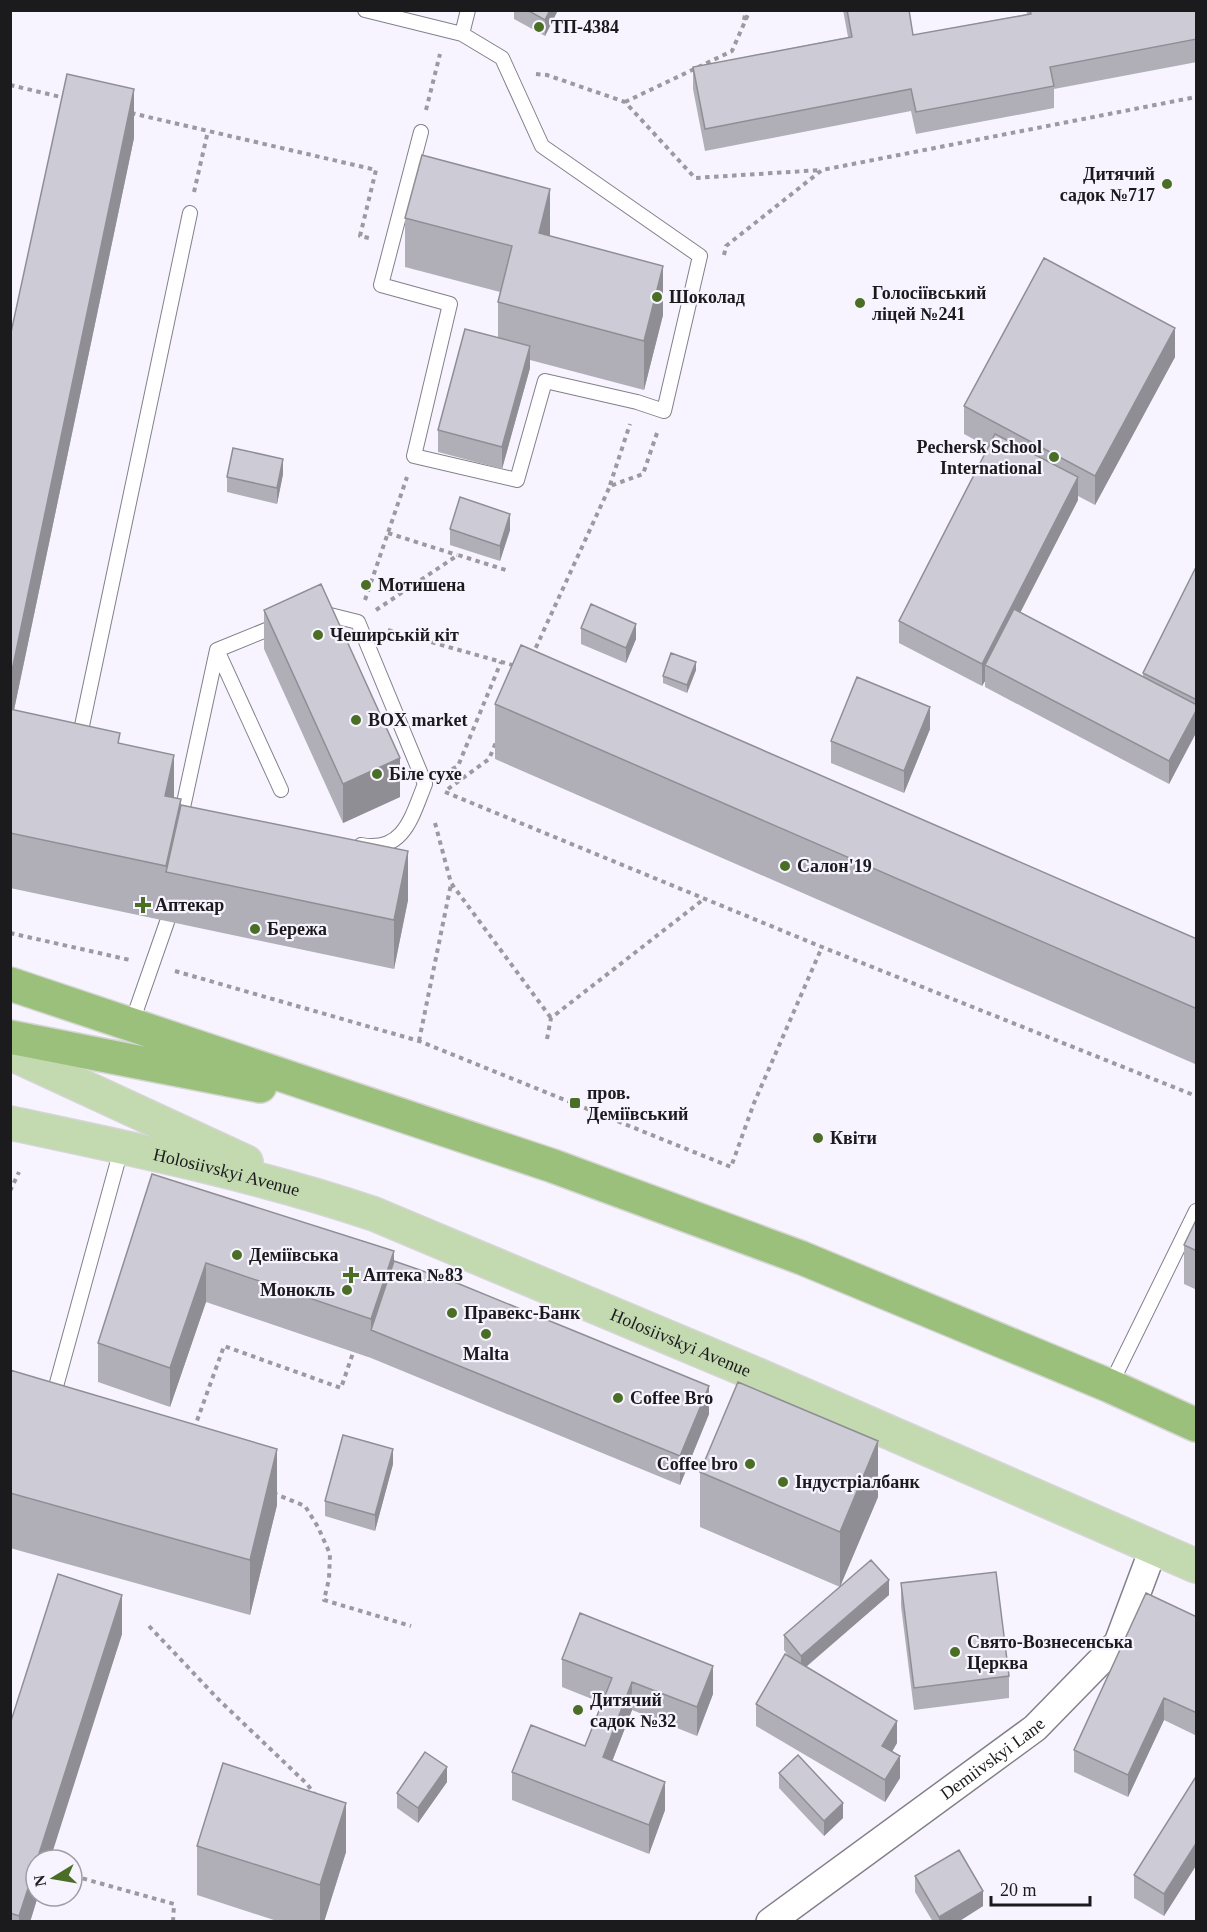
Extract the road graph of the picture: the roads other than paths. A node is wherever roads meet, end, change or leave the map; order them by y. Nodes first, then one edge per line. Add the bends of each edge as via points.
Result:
1 (365, 10) edge
2 (468, 10) edge
3 (462, 34) junction
4 (421, 132) road end
5 (190, 213) road end
6 (217, 650) junction
7 (76, 756) edge
8 (281, 790) dead end
9 (184, 832) edge
10 (346, 842) edge
11 (167, 921) edge
12 (12, 984) edge
13 (131, 1025) junction
14 (10, 1037) edge
15 (10, 1053) edge
16 (397, 1113) junction
17 (10, 1123) edge
18 (122, 1146) junction
19 (317, 1195) junction
20 (1197, 1211) edge
21 (1110, 1386) junction
22 (47, 1417) edge
23 (1197, 1425) edge
24 (1154, 1546) junction
25 (1197, 1566) edge
26 (770, 1922) edge

1 - 3 lane
2 - 3 lane
3 - 4 lane via 502,58 542,146 700,256 664,411 545,381 517,480 414,456 450,304 381,285
5 - 7 lane
6 - 8 lane
6 - 9 lane via 182,780 188,813
6 - 10 lane via 315,611 358,622 425,784 407,828 390,844 369,847
11 - 13 lane
12 - 13 highway
13 - 16 highway
14 - 16 highway
15 - 19 main road
16 - 21 highway via 802,1258
17 - 18 main road, Holosiivskyi Avenue
18 - 19 main road, Holosiivskyi Avenue
18 - 22 lane
19 - 24 main road, Holosiivskyi Avenue via 374,1214 605,1310
20 - 21 lane
21 - 23 highway
24 - 25 main road, Holosiivskyi Avenue
24 - 26 street, Demiivskyi Lane via 1118,1642 1035,1728

